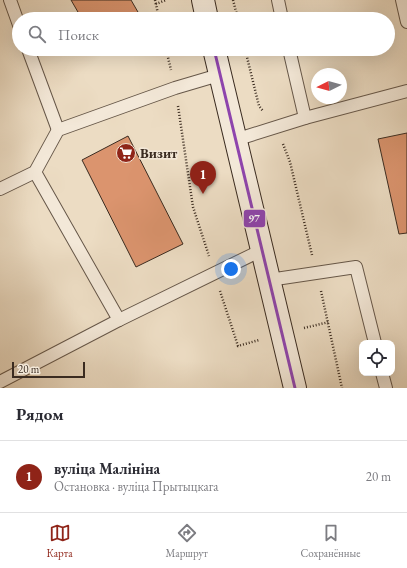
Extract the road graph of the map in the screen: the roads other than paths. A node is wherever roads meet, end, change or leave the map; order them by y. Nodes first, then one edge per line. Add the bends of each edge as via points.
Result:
1 (10, 0) edge
2 (203, 0) edge
3 (278, 0) edge
4 (402, 0) edge
5 (14, 12) edge
6 (206, 12) edge
7 (281, 12) edge
8 (407, 22) edge
9 (31, 56) edge
10 (215, 56) edge
11 (291, 56) edge
12 (219, 75) junction
13 (407, 91) edge
14 (305, 118) junction
15 (58, 130) junction
16 (235, 140) junction
17 (35, 172) junction
18 (0, 189) edge
19 (262, 250) junction
20 (269, 280) junction
21 (119, 320) junction
22 (374, 340) edge
23 (383, 376) edge
24 (0, 382) edge
25 (296, 388) edge
26 (386, 388) edge

1 - 5 lane
2 - 6 street
3 - 7 lane
4 - 8 lane
9 - 15 lane
10 - 12 street
11 - 14 lane
12 - 15 lane
12 - 16 street
13 - 14 lane
14 - 16 lane
15 - 17 lane
16 - 19 street
17 - 18 lane
17 - 21 lane
19 - 20 street
19 - 21 lane
20 - 22 lane via 356,267
20 - 25 street
21 - 24 lane
23 - 26 lane

